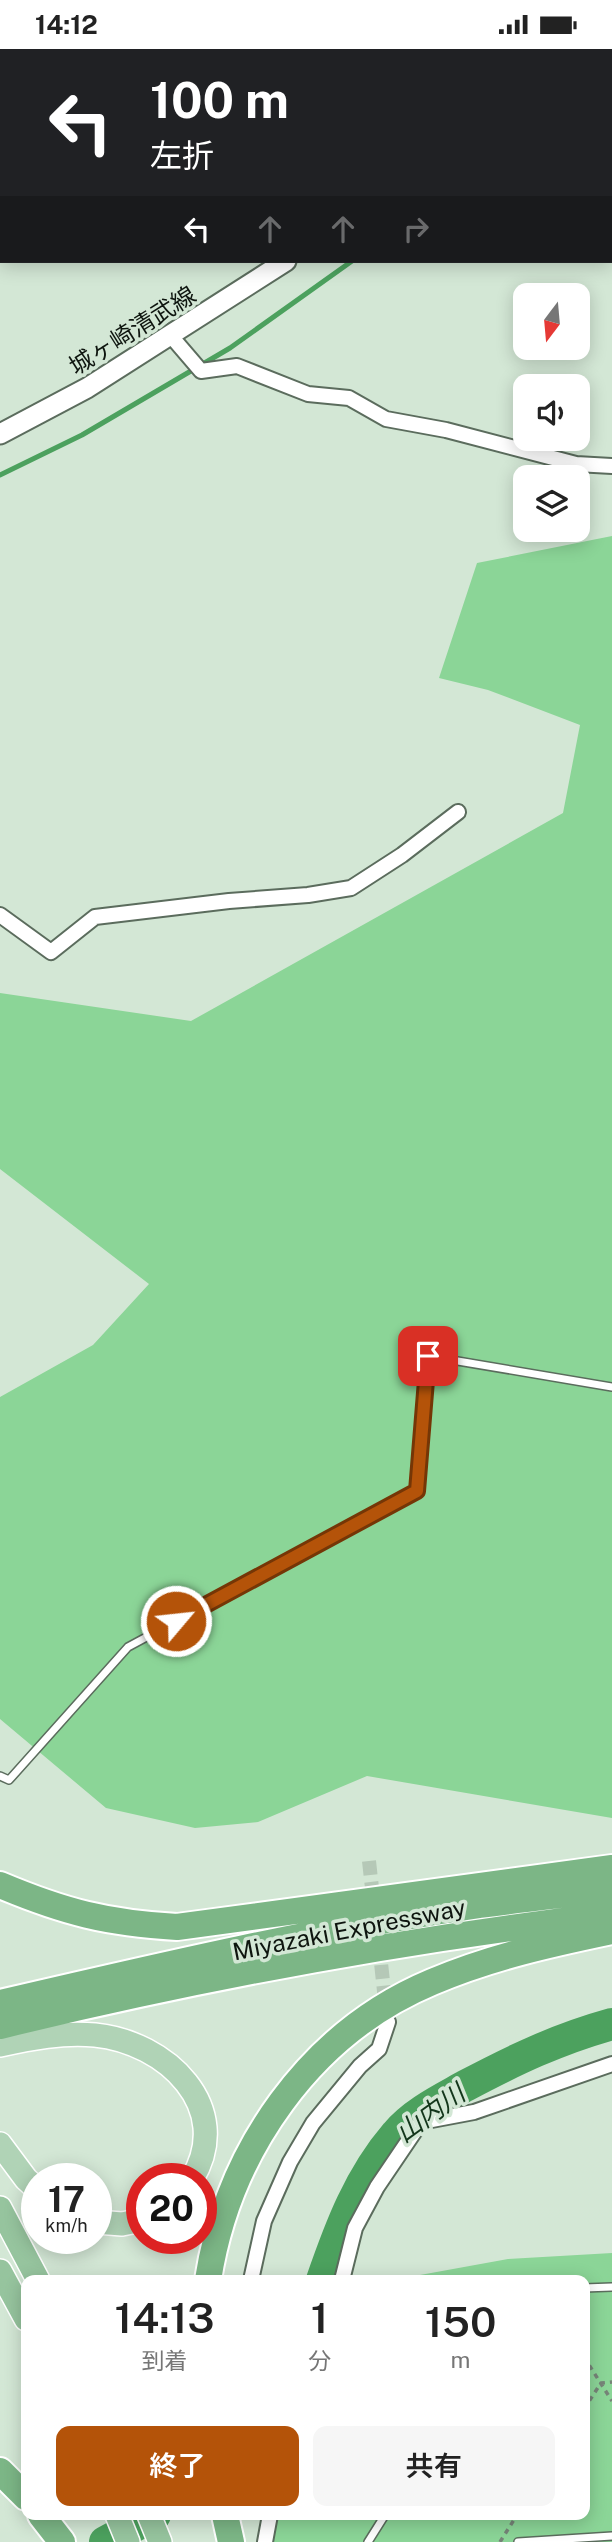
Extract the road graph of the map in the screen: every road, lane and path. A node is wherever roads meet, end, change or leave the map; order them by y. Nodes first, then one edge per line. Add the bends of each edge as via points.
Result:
1 (283, 263) edge
2 (170, 336) junction
3 (0, 434) edge
4 (612, 466) edge
5 (458, 812) dead end
6 (0, 915) edge
7 (612, 1387) edge
8 (0, 1776) edge
9 (612, 1868) edge
10 (0, 1885) edge
11 (612, 1889) edge
12 (612, 1915) edge
13 (612, 1931) edge
14 (154, 1991) junction
15 (91, 1993) junction
16 (0, 2004) edge
17 (388, 2022) tunnel mouth
18 (0, 2026) edge
19 (0, 2043) edge
20 (612, 2064) edge
21 (0, 2144) edge
22 (199, 2163) edge
23 (21, 2172) edge
24 (0, 2208) edge
25 (0, 2271) edge
26 (35, 2275) edge
27 (209, 2275) edge
28 (252, 2275) edge
29 (343, 2275) edge
30 (612, 2287) edge
31 (590, 2288) edge
32 (21, 2310) edge
33 (590, 2366) edge
34 (612, 2382) edge
35 (601, 2383) junction
36 (590, 2400) edge
37 (612, 2401) edge
38 (0, 2471) edge
39 (21, 2492) edge
40 (119, 2520) edge
41 (151, 2520) edge
42 (226, 2520) edge
43 (269, 2520) edge
44 (382, 2520) edge
45 (514, 2520) edge
46 (612, 2536) edge
47 (128, 2542) edge
48 (160, 2542) edge
49 (231, 2542) edge
50 (265, 2542) edge
51 (368, 2542) edge
52 (500, 2542) edge
53 (518, 2542) edge

1 - 2 main road, 城ヶ崎清武線
2 - 3 main road, 城ヶ崎清武線 via 87,389
2 - 4 street via 201,371 237,366 308,394 349,398 386,419 446,429 576,464
5 - 6 street via 351,888 95,918 51,952
7 - 8 lane via 428,1356 417,1491 128,1647 9,1780
9 - 10 highway via 177,1927 86,1916
11 - 15 highway, Miyazaki Expressway via 479,1905 338,1930
12 - 14 highway, Miyazaki Expressway via 427,1941
13 - 27 highway via 508,1954 430,1983 366,2018 339,2039 304,2074 255,2141 227,2200
14 - 15 highway, Miyazaki Expressway
14 - 19 highway
15 - 16 highway
15 - 18 highway
17 - 28 street via 379,2049 313,2123 290,2162 264,2221
19 - 22 main road via 97,2035 141,2048 172,2066 195,2094 204,2122
20 - 29 street via 474,2112 421,2122 355,2228
21 - 23 main road
24 - 26 highway
25 - 32 highway
30 - 31 lane
33 - 35 path
34 - 35 path
35 - 36 path
35 - 37 path
38 - 39 highway
40 - 47 highway
41 - 48 highway
42 - 49 highway
43 - 50 street
44 - 51 lane
45 - 52 path
46 - 53 lane

